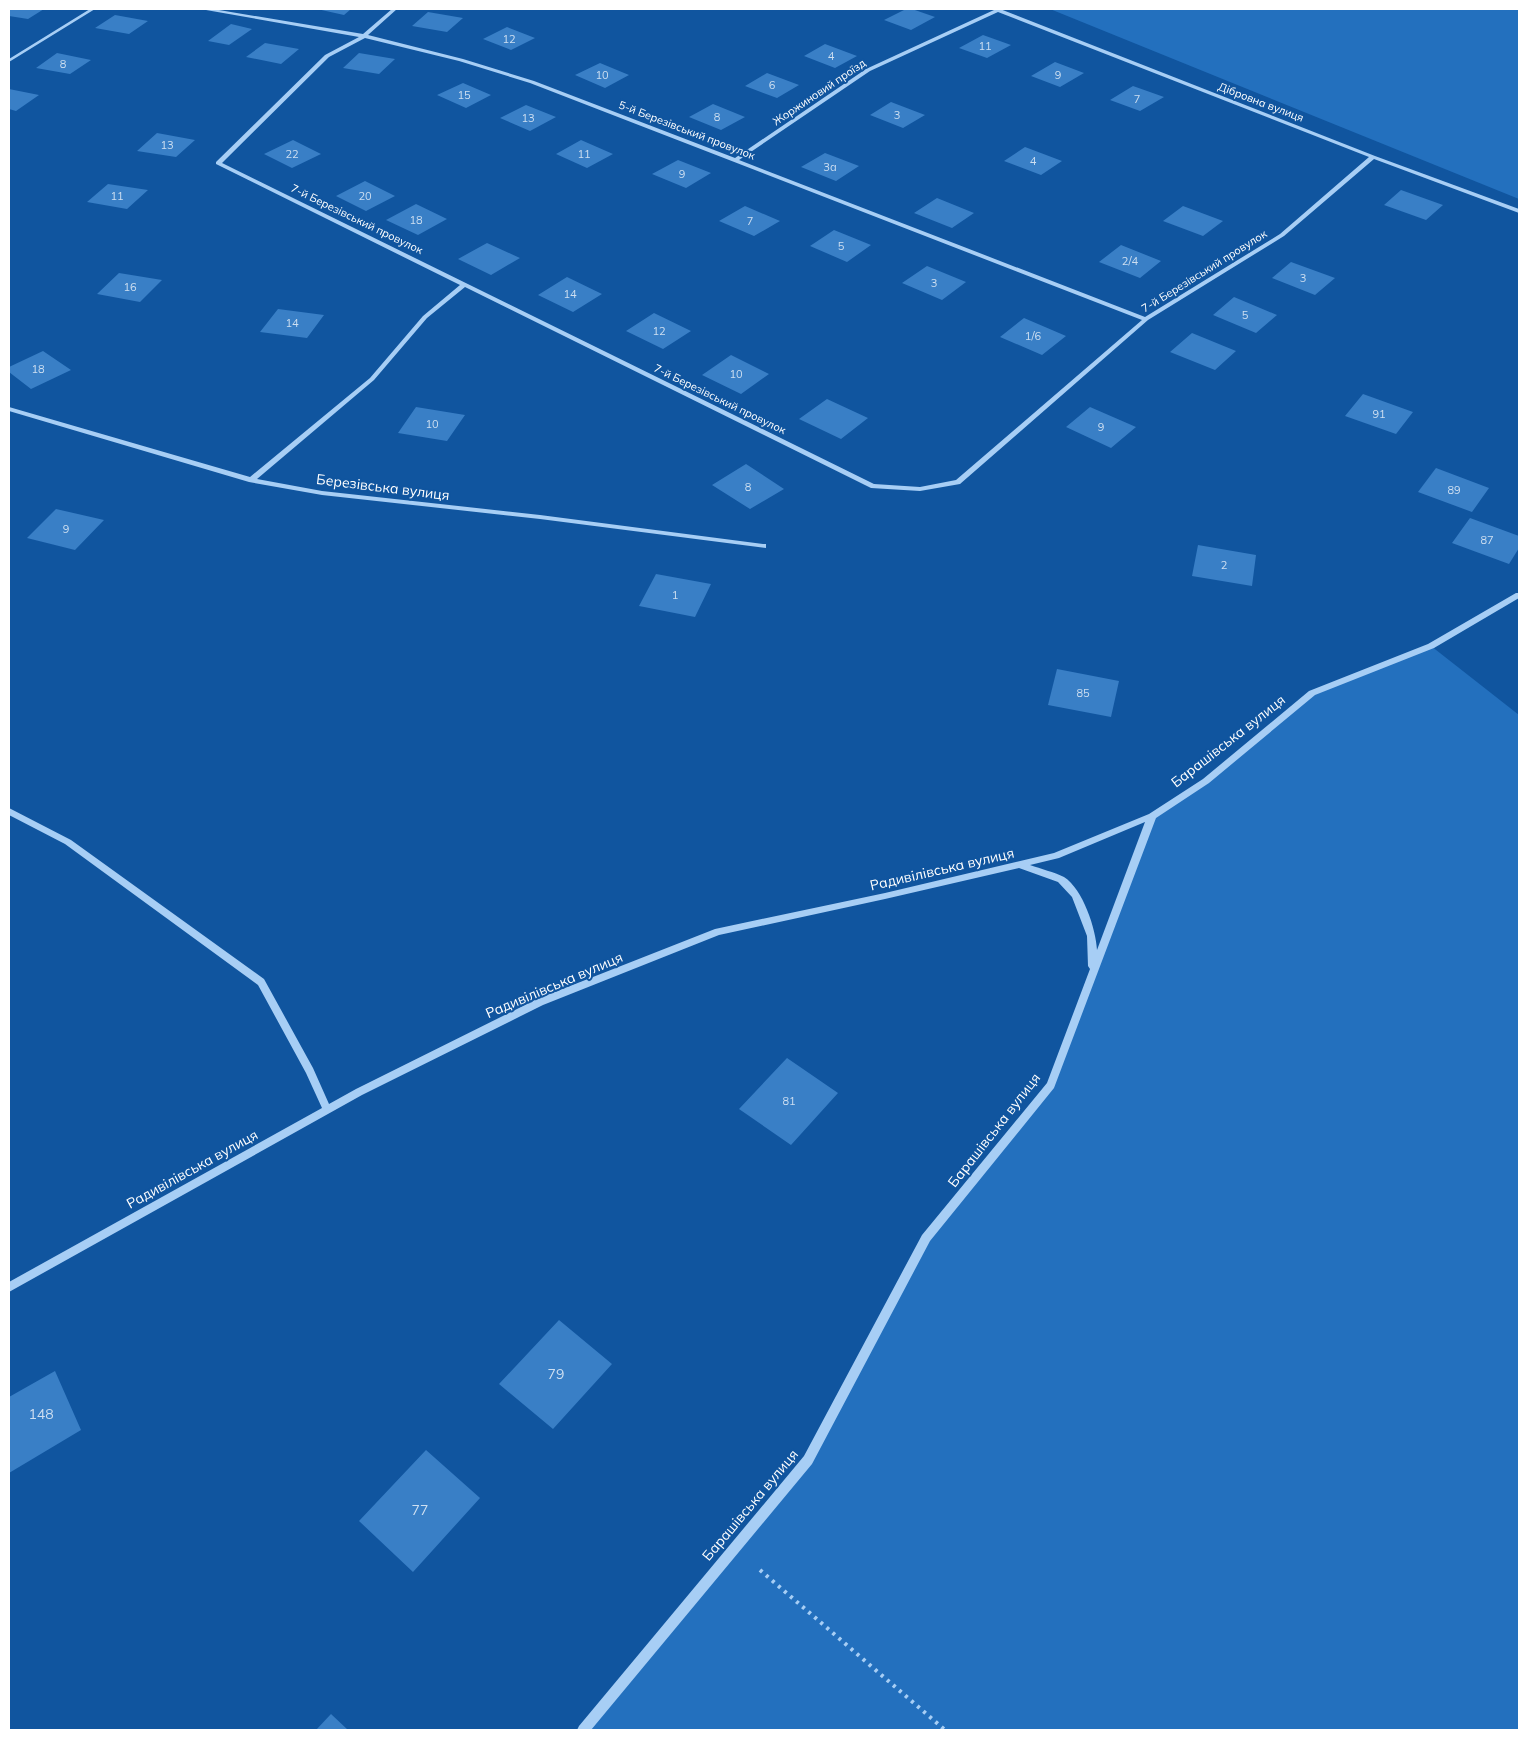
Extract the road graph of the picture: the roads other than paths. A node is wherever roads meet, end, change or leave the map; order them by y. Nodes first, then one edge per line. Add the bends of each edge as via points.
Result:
1 (92, 9) edge
2 (206, 9) edge
3 (395, 9) edge
4 (997, 9) edge
5 (364, 36) junction
6 (9, 61) edge
7 (1373, 157) junction
8 (737, 159) junction
9 (1519, 211) edge
10 (466, 284) junction
11 (1146, 319) junction
12 (9, 409) edge
13 (251, 480) junction
14 (763, 546) dead end
15 (1519, 595) edge
16 (9, 811) edge
17 (1152, 816) junction
18 (1019, 865) junction
19 (1094, 971) junction
20 (327, 1109) junction
21 (9, 1287) edge
22 (583, 1730) edge

1 - 6 street
2 - 5 street, 5-й Березівський провулок
3 - 5 street, 7-й Березівський провулок
4 - 7 street, Дібровна вулиця
4 - 8 street, Жоржиновий проїзд via 868,70
5 - 8 street, 5-й Березівський провулок via 532,82
5 - 10 street, 7-й Березівський провулок via 327,56 218,163
7 - 9 street, Дібровна вулиця
7 - 11 street, 7-й Березівський провулок via 1282,235
8 - 11 street, 5-й Березівський провулок
10 - 11 street, 7-й Березівський провулок via 873,486 920,489 958,482
10 - 13 street via 426,317 372,379
12 - 13 street, Березівська вулиця
13 - 14 street, Березівська вулиця via 322,493
15 - 17 street, Барашівська вулиця via 1431,646 1312,693 1206,781
16 - 20 street via 68,842 261,982
17 - 18 street, Радивілівська вулиця via 1056,856
17 - 19 street, Барашівська вулиця
18 - 19 street via 1061,880 1076,895 1092,936
18 - 20 street, Радивілівська вулиця via 718,932 540,1002
19 - 22 street, Барашівська вулиця via 1051,1085 926,1238 808,1460
20 - 21 street, Радивілівська вулиця

